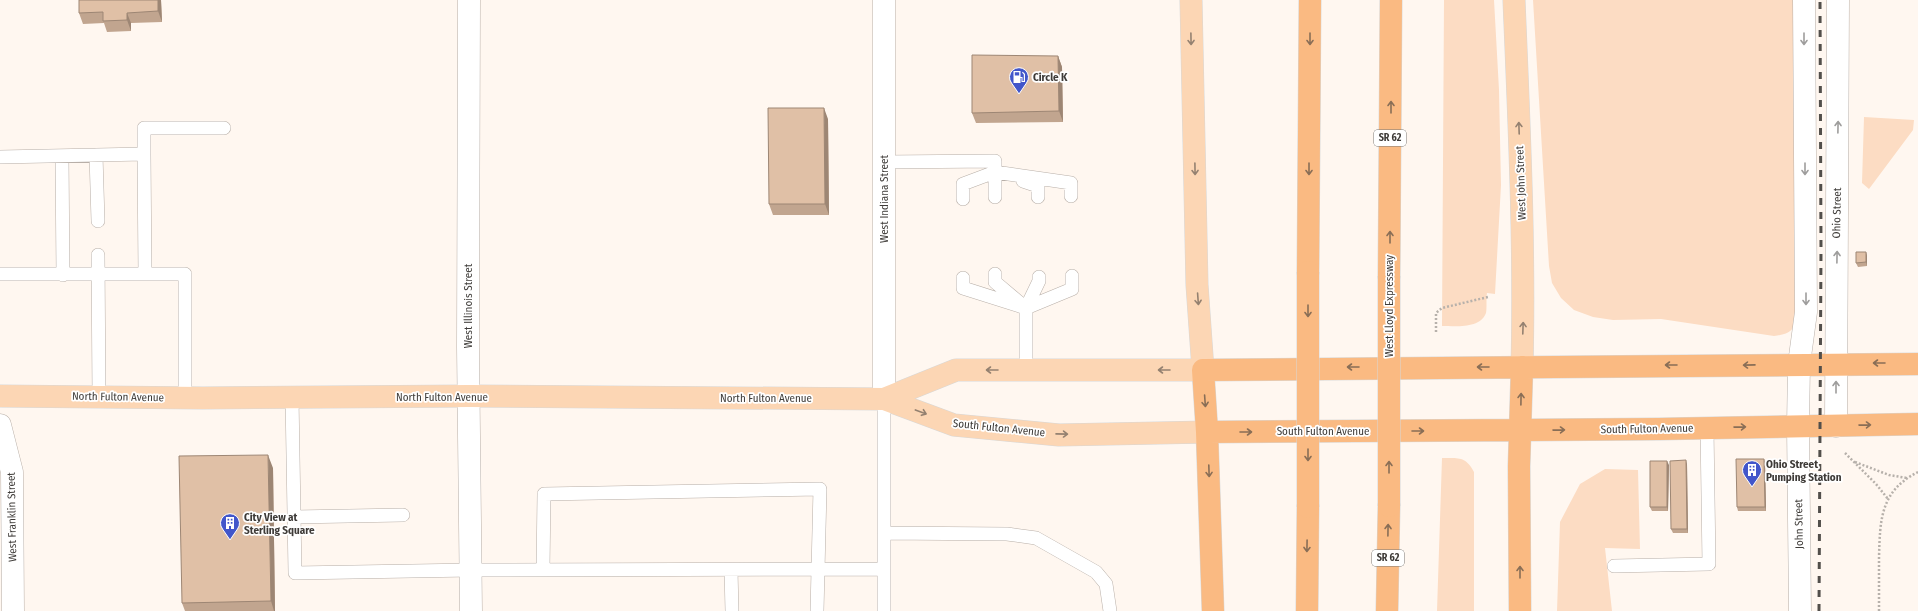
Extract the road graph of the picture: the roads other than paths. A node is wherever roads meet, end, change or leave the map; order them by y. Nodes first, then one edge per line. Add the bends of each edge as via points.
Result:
1 (468, 0) edge
2 (884, 0) edge
3 (1191, 0) edge
4 (1310, 0) edge
5 (1391, 0) edge
6 (1514, 0) edge
7 (1804, 0) edge
8 (1838, 0) edge
9 (224, 128) dead end
10 (144, 154) junction
11 (96, 155) junction
12 (62, 156) junction
13 (0, 157) edge
14 (884, 162) junction
15 (995, 172) junction
16 (1071, 196) dead end
17 (995, 197) dead end
18 (1038, 197) dead end
19 (963, 199) dead end
20 (98, 221) dead end
21 (98, 255) dead end
22 (0, 274) edge
23 (99, 274) junction
24 (145, 274) junction
25 (995, 274) dead end
26 (63, 275) junction
27 (1072, 276) dead end
28 (1039, 277) dead end
29 (963, 278) dead end
30 (1026, 308) junction
31 (1836, 363) junction
32 (1798, 364) junction
33 (1918, 364) edge
34 (1522, 367) junction
35 (1026, 370) junction
36 (1203, 370) junction
37 (0, 396) edge
38 (469, 396) junction
39 (99, 397) junction
40 (292, 397) junction
41 (185, 398) junction
42 (884, 399) junction
43 (1918, 424) edge
44 (0, 425) edge
45 (1798, 426) junction
46 (1836, 426) junction
47 (1707, 428) junction
48 (1520, 430) junction
49 (1207, 432) junction
50 (403, 514) dead end
51 (294, 517) junction
52 (884, 533) junction
53 (1614, 566) dead end
54 (817, 569) junction
55 (884, 569) junction
56 (471, 570) junction
57 (543, 570) junction
58 (731, 570) junction
59 (13, 611) edge
60 (471, 611) edge
61 (732, 611) edge
62 (817, 611) edge
63 (884, 611) edge
64 (1110, 611) edge
65 (1213, 611) edge
66 (1307, 611) edge
67 (1387, 611) edge
68 (1520, 611) edge
69 (1800, 611) edge

1 - 38 street, West Illinois Street
2 - 14 street, West Indiana Street
3 -> 36 main road via 1198,284
4 -> 66 highway, bridge
67 -> 5 highway, West Lloyd Expressway / SR 62, bridge
34 -> 6 main road, West John Street via 1522,185
7 -> 32 street via 1806,312
31 -> 8 street, Ohio Street
9 - 10 lane via 144,128
10 - 11 lane
10 - 24 lane
11 - 12 lane
11 - 20 lane
12 - 13 lane
12 - 26 lane
14 - 15 lane via 995,161
14 - 42 street, West Indiana Street
15 - 16 lane via 1071,183
15 - 17 lane
15 - 18 lane via 1038,186
15 - 19 lane via 963,184
21 - 23 lane
22 - 26 lane
23 - 24 lane
23 - 26 lane
23 - 39 lane
24 - 41 lane via 185,274
25 - 30 lane via 995,282
27 - 30 lane via 1072,289
28 - 30 lane
29 - 30 lane via 963,288
30 - 35 lane
31 - 32 highway
33 -> 31 highway
46 -> 31 street, Ohio Street
32 -> 34 highway
32 - 45 street, John Street
34 -> 36 highway
48 -> 34 highway
36 -> 35 main road
35 -> 42 main road via 956,370
36 -> 49 highway
37 - 39 main road, North Fulton Avenue
38 - 40 main road, North Fulton Avenue
38 - 42 main road, North Fulton Avenue
38 - 56 street, West Illinois Street
39 - 41 main road, North Fulton Avenue
40 - 41 main road, North Fulton Avenue
40 - 51 lane
42 -> 49 main road, South Fulton Avenue via 954,425 1059,435
42 - 52 lane
46 -> 43 highway, South Fulton Avenue
44 - 59 street, West Franklin Street via 12,472
45 - 46 highway, South Fulton Avenue
47 -> 45 highway, South Fulton Avenue
45 - 69 street, John Street
48 -> 47 highway, South Fulton Avenue
47 - 53 lane via 1710,564
49 -> 48 highway, South Fulton Avenue
68 -> 48 highway
49 -> 65 highway
50 - 51 lane
51 - 56 lane via 295,573
52 - 55 lane
52 - 64 lane via 1007,534 1036,538 1096,572 1106,584
54 - 55 lane
54 - 57 lane via 820,489 544,494
54 - 58 lane
54 - 62 lane
55 - 63 lane
56 - 57 lane
56 - 60 street, West Illinois Street
57 - 58 lane
58 - 61 lane

